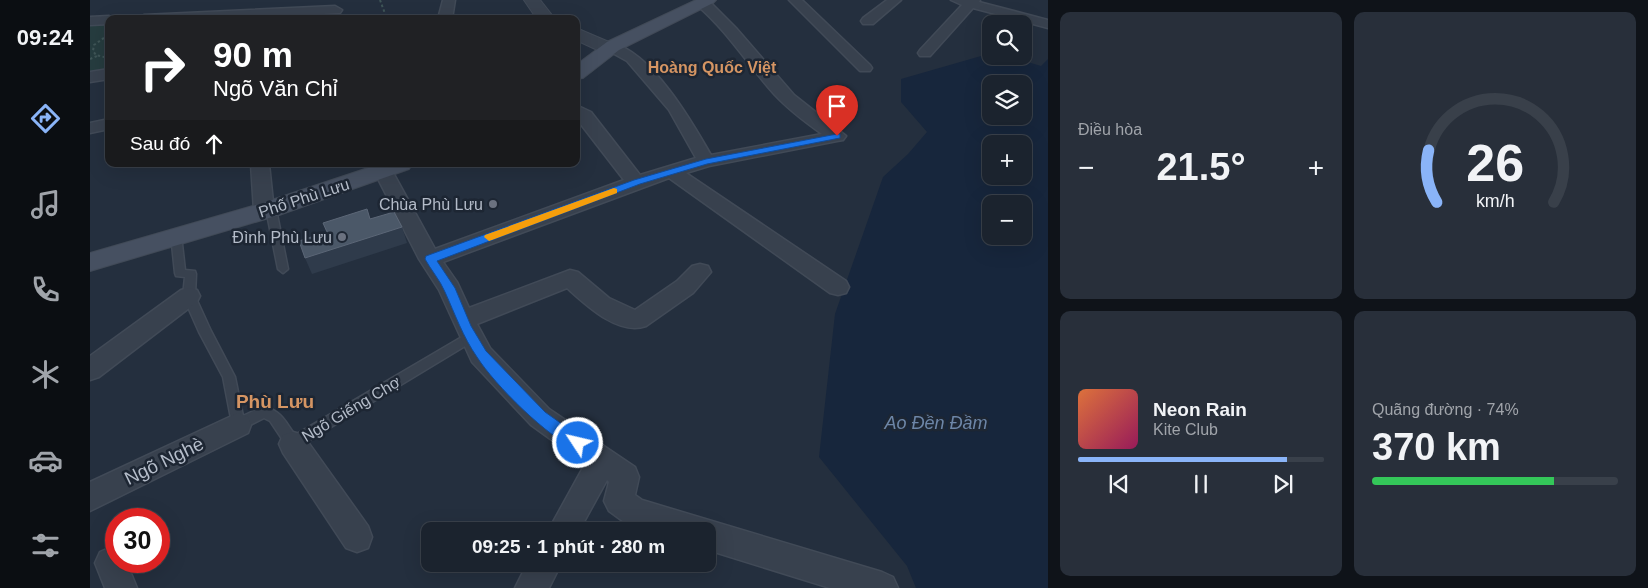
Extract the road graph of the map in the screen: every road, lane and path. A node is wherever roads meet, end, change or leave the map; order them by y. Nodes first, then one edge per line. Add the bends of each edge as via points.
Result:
1 (380, 0) edge
2 (449, 0) edge
3 (532, 0) edge
4 (795, 0) edge
5 (895, 0) edge
6 (957, 0) edge
7 (706, 1) edge
8 (973, 2) edge
9 (335, 10) edge
10 (229, 15) edge
11 (386, 15) edge
12 (446, 15) edge
13 (543, 15) edge
14 (105, 20) edge
15 (868, 20) dead end
16 (90, 21) edge
17 (1048, 24) edge
18 (580, 35) edge
19 (105, 37) edge
20 (611, 48) junction
21 (925, 53) dead end
22 (97, 55) junction
23 (105, 57) edge
24 (90, 59) edge
25 (865, 68) dead end
26 (580, 71) edge
27 (105, 75) edge
28 (90, 77) edge
29 (580, 113) edge
30 (105, 125) edge
31 (90, 128) edge
32 (706, 161) junction
33 (261, 167) edge
34 (392, 168) edge
35 (672, 172) junction
36 (637, 182) junction
37 (268, 210) junction
38 (176, 235) junction
39 (430, 259) junction
40 (90, 262) edge
41 (284, 269) dead end
42 (700, 272) dead end
43 (838, 287) dead end
44 (189, 296) junction
45 (467, 329) junction
46 (90, 370) edge
47 (238, 425) junction
48 (293, 444) junction
49 (603, 460) junction
50 (90, 498) edge
51 (568, 522) edge
52 (667, 522) edge
53 (357, 537) dead end
54 (716, 537) edge
55 (540, 572) edge
56 (531, 588) edge
57 (882, 588) edge

1 - 11 path
2 - 12 street
3 - 13 street
4 - 25 street
5 - 15 street
6 - 8 street
7 - 20 main road
7 - 32 street via 775,85 809,119 837,136
8 - 17 street
8 - 21 street
9 - 10 street
14 - 16 street
18 - 20 street
19 - 22 path via 94,45 93,51
20 - 26 main road
20 - 32 street via 632,58 676,108
22 - 23 path
22 - 24 path
27 - 28 street
29 - 36 street
30 - 31 street
32 - 35 street
33 - 37 street
34 - 37 main road, Phố Phù Lưu
34 - 39 street
35 - 36 street
35 - 43 street
36 - 39 street
37 - 38 main road, Phố Phù Lưu
37 - 41 lane
38 - 40 main road, Phố Phù Lưu
38 - 44 lane via 180,273 191,274
39 - 45 street via 449,288
42 - 45 street via 685,287 638,320 601,306 570,278
44 - 46 street
44 - 47 lane via 229,377
45 - 48 lane, Ngõ Giếng Chợ
45 - 49 street via 481,355 511,389 540,416
47 - 48 lane, Ngõ Giếng Chợ via 264,412 275,417
47 - 50 street, Ngõ Nghè
48 - 53 street
49 - 51 street
49 - 52 street via 625,476 619,501 635,512
54 - 57 street
55 - 56 street

